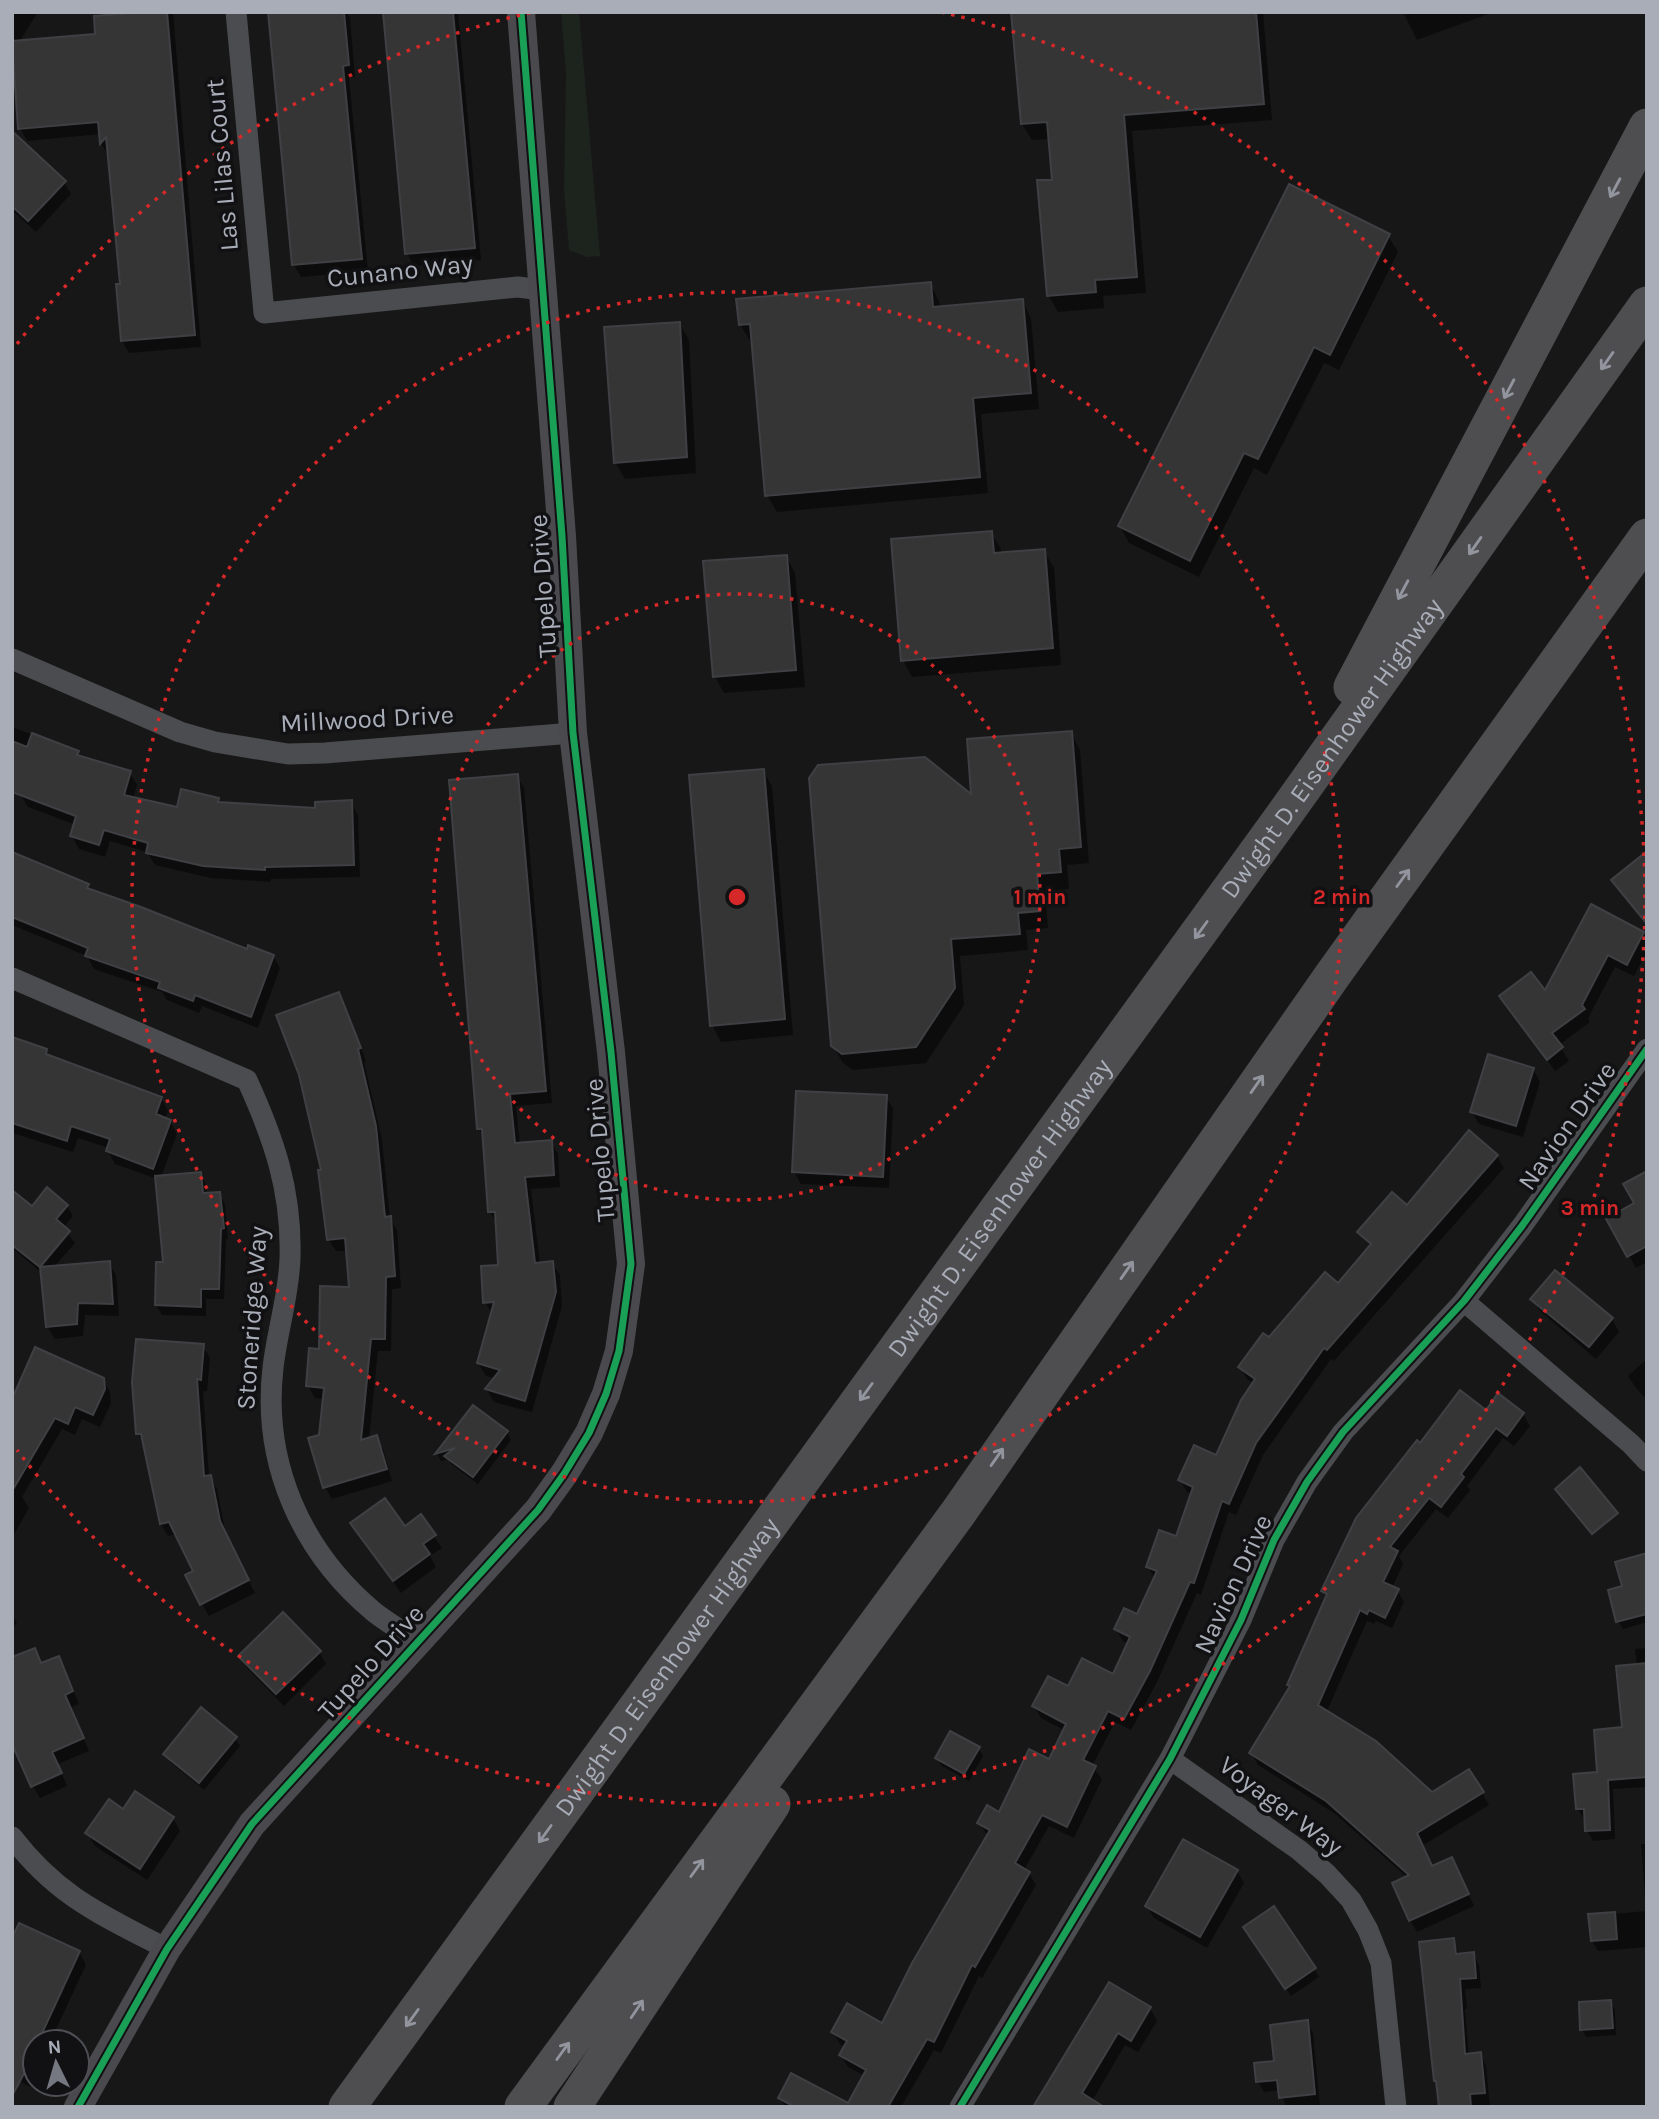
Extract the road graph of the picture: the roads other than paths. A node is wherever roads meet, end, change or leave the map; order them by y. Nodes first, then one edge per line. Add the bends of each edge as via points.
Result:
1 (236, 12) edge
2 (521, 12) edge
3 (1647, 127) edge
4 (542, 290) junction
5 (1647, 305) edge
6 (264, 313) joint
7 (1647, 537) edge
8 (1647, 568) edge
9 (12, 659) edge
10 (573, 733) junction
11 (1497, 747) junction
12 (1284, 815) junction
13 (12, 978) edge
14 (1647, 1049) edge
15 (1464, 1301) junction
16 (1647, 1461) edge
17 (958, 1513) junction
18 (418, 1642) junction
19 (1170, 1759) junction
20 (12, 1837) edge
21 (167, 1949) junction
22 (78, 2107) edge
23 (347, 2107) edge
24 (523, 2107) edge
25 (572, 2107) edge
26 (960, 2107) edge
27 (1396, 2107) edge

1 - 6 street, Las Lilas Court
2 - 4 street, Tupelo Drive
3 -> 12 highway
4 - 6 street, Cunano Way via 518,287
4 - 10 street, Tupelo Drive
5 -> 12 highway, Dwight D. Eisenhower Highway
7 - 11 highway
8 - 11 highway
9 - 10 street, Millwood Drive via 180,732 251,750 325,753
10 - 18 street, Tupelo Drive via 631,1264 619,1351 589,1433 564,1474 538,1510
17 -> 11 highway
12 -> 23 highway, Dwight D. Eisenhower Highway
13 - 18 street, Stoneridge Way via 247,1080 270,1131 287,1202 288,1293 273,1367 271,1404 282,1478 303,1529 348,1589
14 - 15 street, Navion Drive
15 - 16 street
15 - 19 street, Navion Drive via 1343,1432 1307,1482 1274,1540 1241,1620
24 -> 17 highway
25 -> 17 highway
18 - 21 street, Tupelo Drive via 252,1824
19 - 26 street, Navion Drive
19 - 27 street, Voyager Way via 1299,1850 1351,1900 1381,1963
20 - 21 street via 54,1884 83,1905
21 - 22 street, Tupelo Drive

